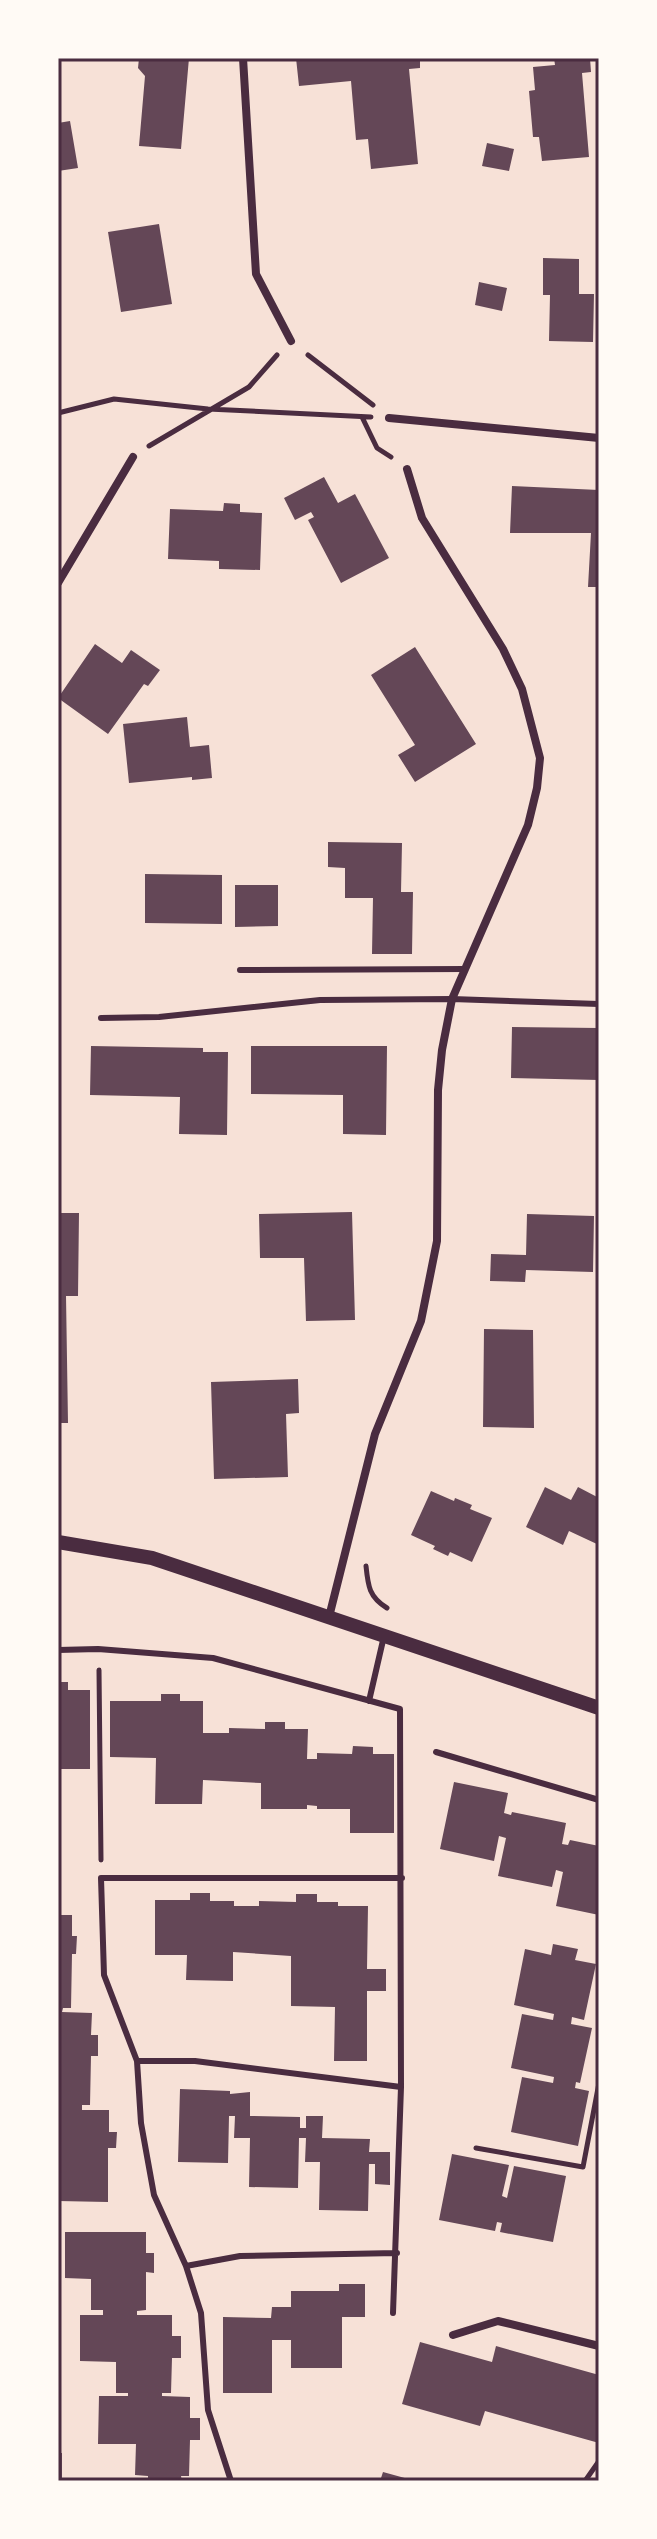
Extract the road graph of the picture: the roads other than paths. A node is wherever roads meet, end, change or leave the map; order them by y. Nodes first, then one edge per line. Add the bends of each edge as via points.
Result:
1 (243, 58) edge
2 (291, 341) road end
3 (389, 418) road end
4 (599, 438) edge
5 (133, 457) road end
6 (407, 469) road end
7 (58, 583) edge
8 (465, 969) junction
9 (240, 970) dead end
10 (452, 999) junction
11 (599, 1004) edge
12 (101, 1018) dead end
13 (58, 1542) edge
14 (329, 1617) junction
15 (384, 1636) junction
16 (58, 1650) edge
17 (369, 1701) junction
18 (599, 1708) edge
19 (436, 1752) dead end
20 (599, 1800) edge
21 (402, 1878) junction
22 (137, 2061) junction
23 (401, 2087) junction
24 (397, 2253) junction
25 (186, 2266) junction
26 (393, 2313) dead end
27 (453, 2335) dead end
28 (599, 2346) edge
29 (231, 2481) edge

1 - 2 street via 256,274
3 - 4 street
5 - 7 street
6 - 8 street via 422,518 522,689 540,758 528,825
8 - 9 lane
8 - 10 street
10 - 11 lane
10 - 12 lane via 320,1000
10 - 14 street via 438,1090 437,1241 421,1321 375,1434
13 - 14 street via 152,1558
14 - 15 street
15 - 17 lane
15 - 18 street
16 - 17 lane via 213,1658
17 - 21 lane via 400,1709
19 - 20 lane
21 - 22 lane via 101,1878 104,1975
21 - 23 lane
22 - 23 lane via 195,2061
22 - 25 lane via 154,2195
23 - 24 lane
24 - 25 lane via 240,2256
24 - 26 lane
25 - 29 lane via 201,2313 208,2410
27 - 28 street via 498,2321

